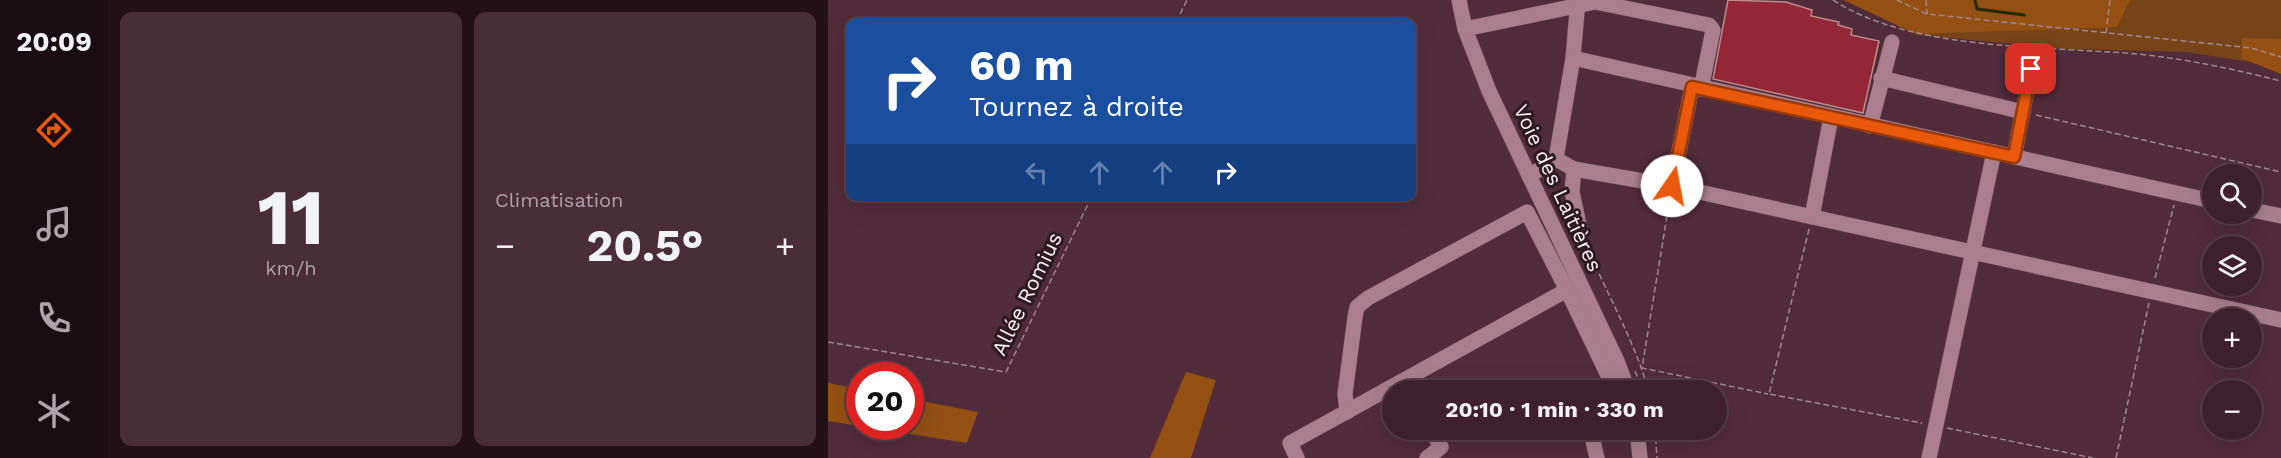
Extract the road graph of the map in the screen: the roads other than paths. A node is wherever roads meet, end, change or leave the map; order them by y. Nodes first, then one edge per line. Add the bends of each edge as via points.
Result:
1 (1459, 0) edge
2 (1579, 1) edge
3 (1466, 29) junction
4 (1892, 42) dead end
5 (1573, 58) junction
6 (2031, 69) dead end
7 (1881, 78) junction
8 (1697, 88) junction
9 (2023, 112) junction
10 (1831, 117) junction
11 (1870, 126) junction
12 (1994, 152) junction
13 (2014, 157) junction
14 (1556, 159) junction
15 (1574, 169) junction
16 (1529, 176) junction
17 (1672, 186) junction
18 (2202, 199) edge
19 (2262, 212) edge
20 (2281, 216) edge
21 (1812, 217) junction
22 (1580, 229) road end
23 (1973, 254) junction
24 (1567, 290) junction
25 (2281, 320) edge
26 (1414, 380) edge
27 (1611, 380) edge
28 (1624, 380) edge
29 (1382, 396) edge
30 (1347, 412) junction
31 (1437, 440) edge
32 (1593, 440) edge
33 (1638, 440) edge
34 (1297, 458) edge
35 (1427, 458) edge
36 (1597, 458) edge
37 (1640, 458) edge
38 (1929, 458) edge

1 - 3 street, Voie des Laitières
2 - 3 street
2 - 5 street
2 - 8 street via 1710,25 1713,30
3 - 16 street, Voie des Laitières via 1489,91
4 - 7 street
5 - 8 street
5 - 14 street
6 - 9 street
7 - 9 street
7 - 11 street
8 - 10 street
8 - 17 street
9 - 13 street
10 - 11 street
10 - 21 street
11 - 12 street
12 - 13 street
12 - 23 street
13 - 18 street
14 - 15 street
14 - 16 street
15 - 17 street
15 - 22 street via 1572,192
16 - 28 street, Voie des Laitières
17 - 21 street
19 - 20 street
21 - 23 street
23 - 25 street
23 - 38 street
24 - 26 street
24 - 27 street
24 - 30 street via 1527,212 1368,298 1358,307 1355,317 1345,394
29 - 30 street
30 - 34 street via 1290,443
31 - 35 street via 1441,447
32 - 36 street
33 - 37 street

